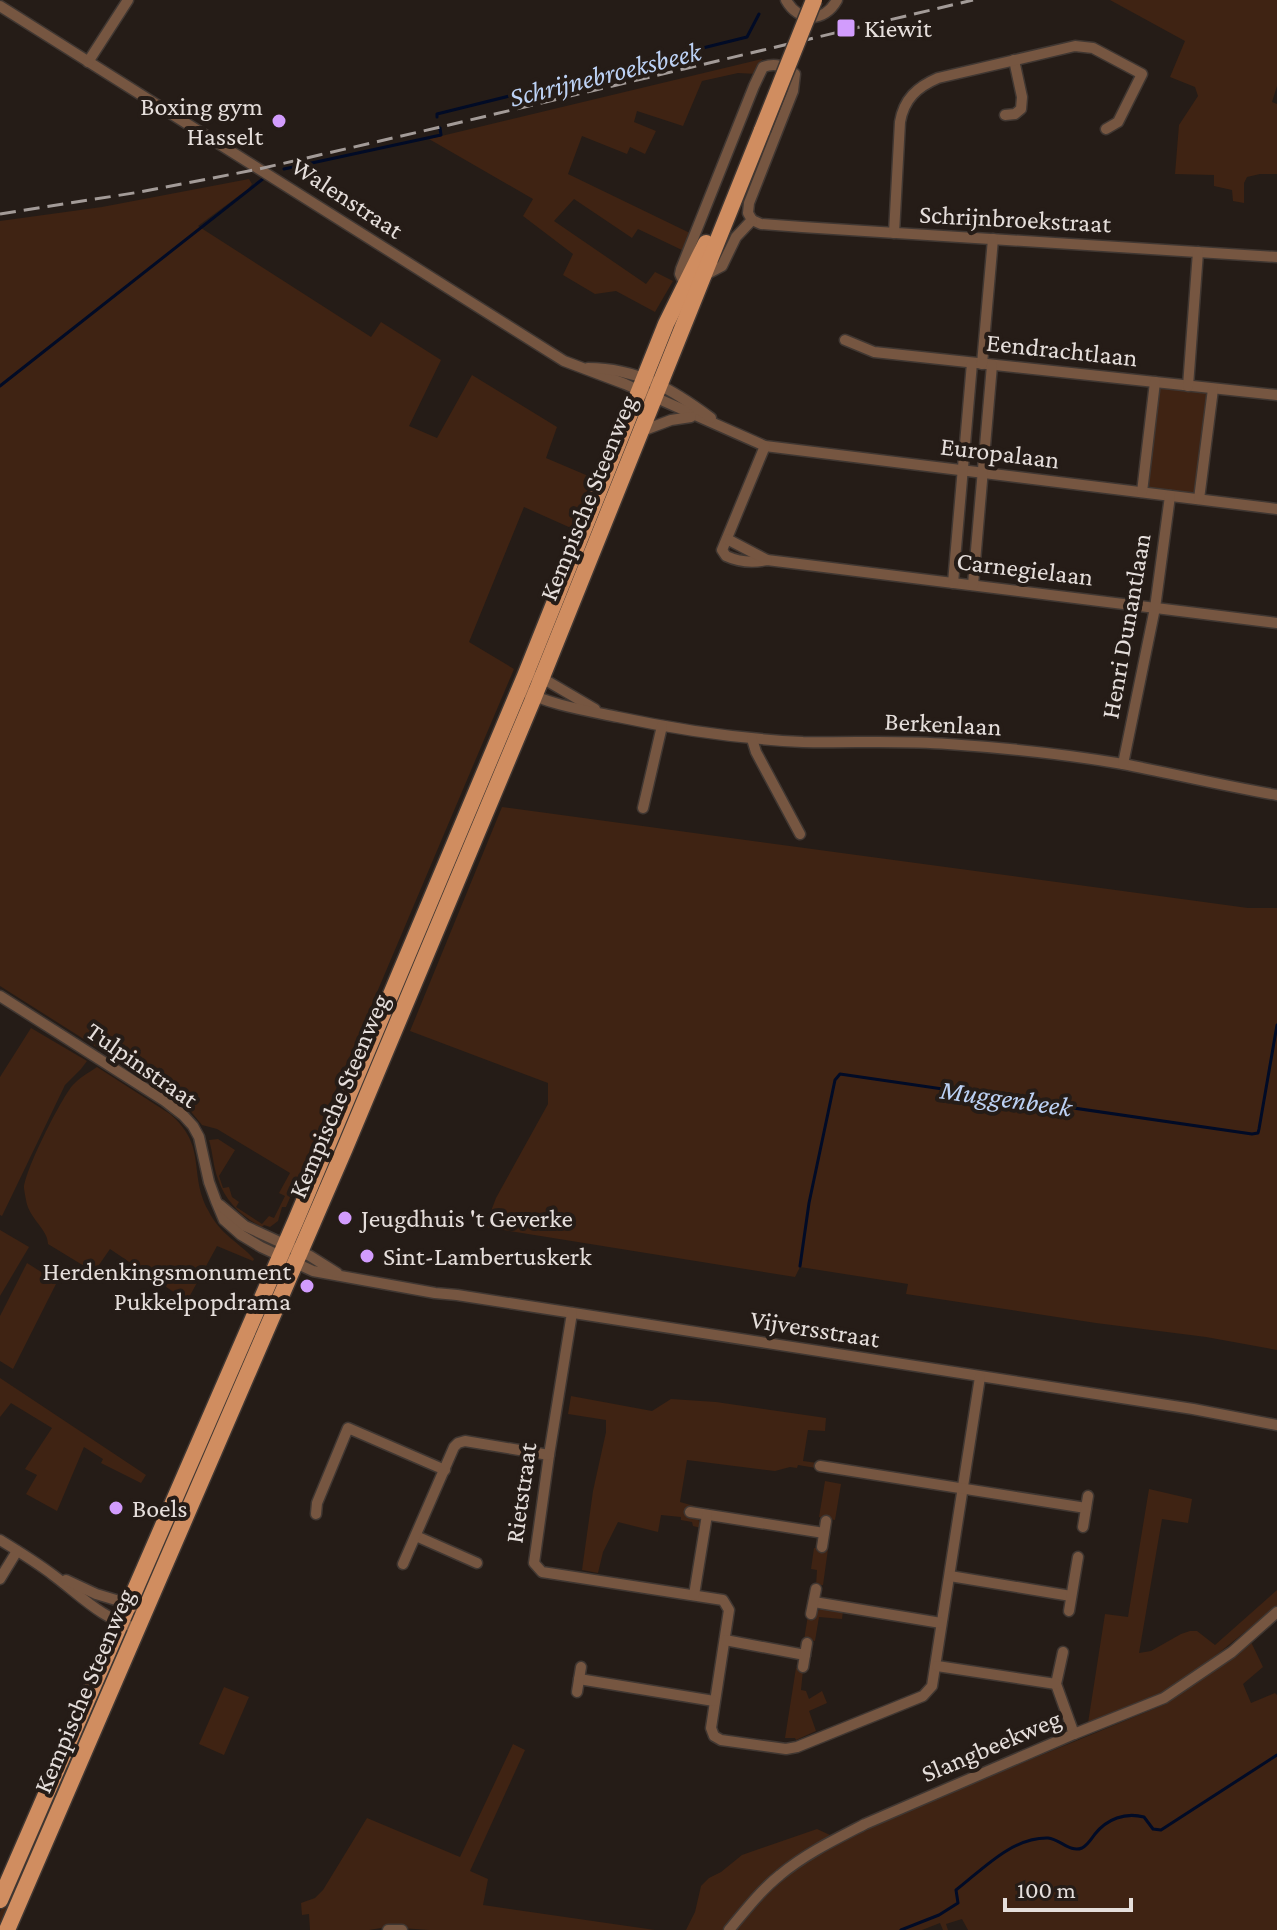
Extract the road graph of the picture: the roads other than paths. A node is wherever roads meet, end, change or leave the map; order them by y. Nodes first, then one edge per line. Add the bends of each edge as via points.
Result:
1 (128, 0) edge
2 (786, 0) edge
3 (803, 0) edge
4 (814, 0) edge
5 (836, 3) edge
6 (0, 6) edge
7 (1014, 60) junction
8 (88, 62) junction
9 (1005, 115) dead end
10 (757, 128) junction
11 (1106, 129) dead end
12 (752, 220) junction
13 (894, 233) junction
14 (993, 239) junction
15 (1198, 252) junction
16 (1277, 257) edge
17 (704, 276) junction
18 (685, 285) junction
19 (845, 340) dead end
20 (982, 364) junction
21 (1155, 382) junction
22 (1188, 386) junction
23 (650, 388) junction
24 (1213, 389) junction
25 (1277, 395) edge
26 (697, 417) junction
27 (722, 427) junction
28 (642, 431) junction
29 (765, 446) junction
30 (963, 470) junction
31 (983, 473) junction
32 (1142, 492) junction
33 (1170, 496) junction
34 (1199, 499) junction
35 (1277, 509) edge
36 (727, 539) junction
37 (767, 560) junction
38 (953, 583) junction
39 (973, 585) junction
40 (1155, 608) junction
41 (1277, 623) edge
42 (542, 678) junction
43 (526, 687) junction
44 (604, 714) junction
45 (662, 726) junction
46 (752, 739) junction
47 (1123, 764) junction
48 (1277, 795) edge
49 (643, 808) dead end
50 (800, 834) dead end
51 (0, 996) edge
52 (290, 1254) junction
53 (572, 1313) junction
54 (980, 1377) junction
55 (1277, 1425) edge
56 (549, 1455) junction
57 (820, 1466) dead end
58 (445, 1470) junction
59 (963, 1487) junction
60 (690, 1512) dead end
61 (316, 1514) dead end
62 (707, 1515) junction
63 (826, 1521) dead end
64 (1083, 1527) dead end
65 (824, 1533) junction
66 (416, 1536) junction
67 (0, 1540) edge
68 (822, 1547) dead end
69 (17, 1551) junction
70 (1078, 1557) dead end
71 (477, 1563) dead end
72 (403, 1564) dead end
73 (53, 1575) junction
74 (950, 1576) junction
75 (0, 1579) edge
76 (816, 1589) dead end
77 (694, 1595) junction
78 (1071, 1596) junction
79 (128, 1605) junction
80 (1069, 1611) dead end
81 (1277, 1612) edge
82 (133, 1623) junction
83 (941, 1623) junction
84 (725, 1640) junction
85 (807, 1643) dead end
86 (1063, 1652) dead end
87 (805, 1655) junction
88 (937, 1666) junction
89 (581, 1667) dead end
90 (803, 1667) dead end
91 (579, 1679) junction
92 (1056, 1684) junction
93 (577, 1692) dead end
94 (714, 1701) junction
95 (1074, 1734) junction
96 (0, 1900) edge
97 (7, 1930) edge
98 (388, 1930) edge
99 (402, 1930) edge
100 (729, 1930) edge

1 - 8 street
2 - 5 street via 807,17 823,14
3 - 10 main road, Kempische Steenweg
4 - 10 main road, Kempische Steenweg, bridge
6 - 8 street, Walenstraat
7 - 9 street via 1021,109
7 - 11 street via 1081,46 1142,74 1118,122
7 - 13 street via 938,78 908,98 900,122
8 - 23 street, Walenstraat via 564,361 629,372
10 - 17 main road, Kempische Steenweg
10 - 18 main road, Kempische Steenweg
12 - 13 street, Schrijnbroekstraat
12 - 17 street, Kempische Steenweg via 736,237 722,266
12 - 18 street, Kempische Steenweg via 749,203 795,81 795,74 772,64 763,67 754,86 681,269
13 - 14 street, Schrijnbroekstraat
14 - 15 street, Schrijnbroekstraat
14 - 20 street
15 - 16 street, Schrijnbroekstraat
15 - 22 street
17 - 23 main road, Kempische Steenweg
18 - 23 main road, Kempische Steenweg via 666,324
19 - 20 street, Eendrachtlaan via 874,352
20 - 21 street, Eendrachtlaan
20 - 30 street
20 - 31 street
21 - 22 street, Eendrachtlaan
21 - 32 street
22 - 24 street, Eendrachtlaan
23 - 26 street, Europalaan
23 - 27 street, Europalaan via 681,397
23 - 28 main road, Kempische Steenweg
23 - 43 main road, Kempische Steenweg
24 - 25 street, Eendrachtlaan
24 - 34 street
26 - 27 street, Europalaan
26 - 28 street
27 - 29 street, Europalaan
28 - 42 main road, Kempische Steenweg
29 - 30 street, Europalaan
29 - 36 street
30 - 31 street, Europalaan
30 - 38 street
31 - 32 street, Europalaan
31 - 39 street
32 - 33 street, Europalaan
33 - 34 street, Europalaan
33 - 40 street, Henri Dunantlaan
34 - 35 street, Europalaan
36 - 37 street, Carnegielaan
36 - 37 street, Carnegielaan via 722,550 726,556
37 - 38 street, Carnegielaan
38 - 39 street, Carnegielaan
39 - 40 street, Carnegielaan
40 - 41 street, Carnegielaan
40 - 47 street, Henri Dunantlaan
42 - 43 main road, Kempische Steenweg
42 - 44 street, Berkenlaan
43 - 44 street, Berkenlaan via 545,701
43 - 52 main road, Kempische Steenweg
44 - 45 street, Berkenlaan
45 - 46 street, Berkenlaan
45 - 49 street
46 - 47 street, Berkenlaan via 946,743
46 - 50 street
47 - 48 street, Berkenlaan
51 - 52 street, Tulpinstraat via 183,1115 199,1137 224,1220 241,1235
52 - 53 street, Vijversstraat via 313,1271 346,1278
52 - 79 main road, Kempische Steenweg
52 - 82 main road, Kempische Steenweg
53 - 54 street, Vijversstraat
53 - 56 street, Rietstraat
54 - 55 street, Vijversstraat
54 - 59 street
56 - 58 street via 465,1441 454,1447
56 - 77 street, Rietstraat via 534,1557 542,1572
57 - 59 street via 835,1474
58 - 61 street via 348,1428
58 - 66 street
59 - 64 street via 1087,1502
59 - 74 street
60 - 62 street
62 - 65 street
62 - 77 street
63 - 65 street
65 - 68 street
66 - 71 street via 468,1553
66 - 72 street
67 - 69 street
69 - 73 street
69 - 75 street
70 - 78 street
73 - 79 street
73 - 82 street via 88,1604
74 - 78 street
74 - 83 street
76 - 83 street via 812,1608
77 - 84 street, Rietstraat via 723,1600 729,1610
78 - 80 street
79 - 82 main road, Kempische Steenweg
81 - 95 street, Slangbeekweg via 1232,1652 1164,1698
82 - 96 main road, Kempische Steenweg
82 - 97 main road, Kempische Steenweg
83 - 88 street
84 - 87 street
84 - 94 street, Rietstraat
85 - 87 street
86 - 92 street
87 - 90 street
88 - 92 street
88 - 94 street, Rietstraat via 923,1696 786,1749 714,1736
89 - 91 street
91 - 93 street
91 - 94 street
92 - 95 street
95 - 100 street, Slangbeekweg via 836,1839 782,1873
98 - 99 street

